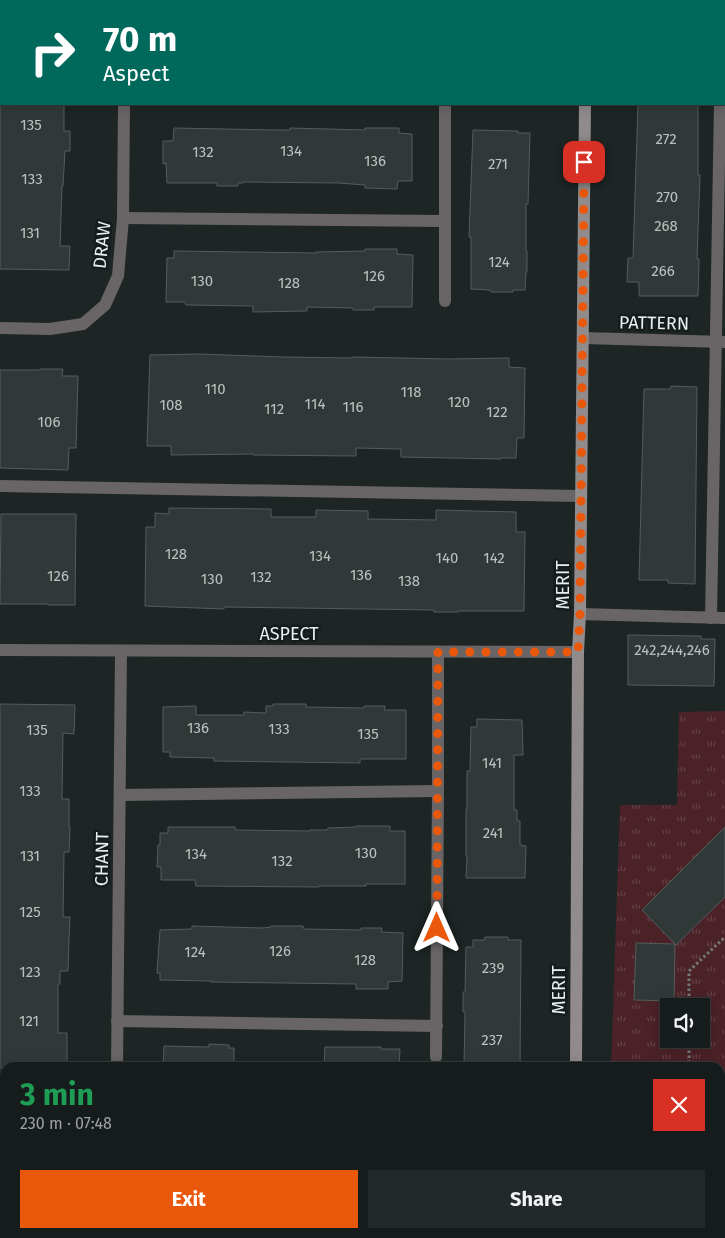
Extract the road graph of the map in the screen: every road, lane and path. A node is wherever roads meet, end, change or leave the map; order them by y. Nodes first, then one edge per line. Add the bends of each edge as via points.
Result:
1 (124, 105) edge
2 (445, 105) edge
3 (585, 105) edge
4 (720, 105) edge
5 (123, 218) junction
6 (445, 221) junction
7 (445, 301) dead end
8 (0, 328) edge
9 (583, 338) junction
10 (720, 342) edge
11 (0, 486) edge
12 (581, 496) junction
13 (580, 614) junction
14 (711, 618) junction
15 (725, 618) edge
16 (0, 650) edge
17 (121, 651) junction
18 (438, 652) junction
19 (578, 652) junction
20 (438, 791) junction
21 (120, 795) junction
22 (725, 937) edge
23 (689, 998) edge
24 (117, 1021) junction
25 (437, 1026) junction
26 (689, 1048) edge
27 (436, 1057) dead end
28 (117, 1062) edge
29 (576, 1062) edge
30 (689, 1062) edge

1 - 5 street, DRAW
2 - 6 street
3 - 9 street, MERIT
4 - 10 street
5 - 6 street
5 - 8 street, DRAW via 118,276 105,305 83,324 50,330
6 - 7 street
9 - 10 street, PATTERN
9 - 12 street, MERIT
10 - 14 street
11 - 12 street
12 - 13 street, MERIT
13 - 14 street
13 - 19 street, MERIT
14 - 15 street
16 - 17 street, ASPECT
17 - 18 street, ASPECT
17 - 21 street, CHANT
18 - 19 street, ASPECT
18 - 20 street
19 - 29 street, MERIT
20 - 21 street
20 - 25 street
21 - 24 street, CHANT
22 - 23 path via 690,971
24 - 25 street
24 - 28 street, CHANT
25 - 27 street
26 - 30 path

